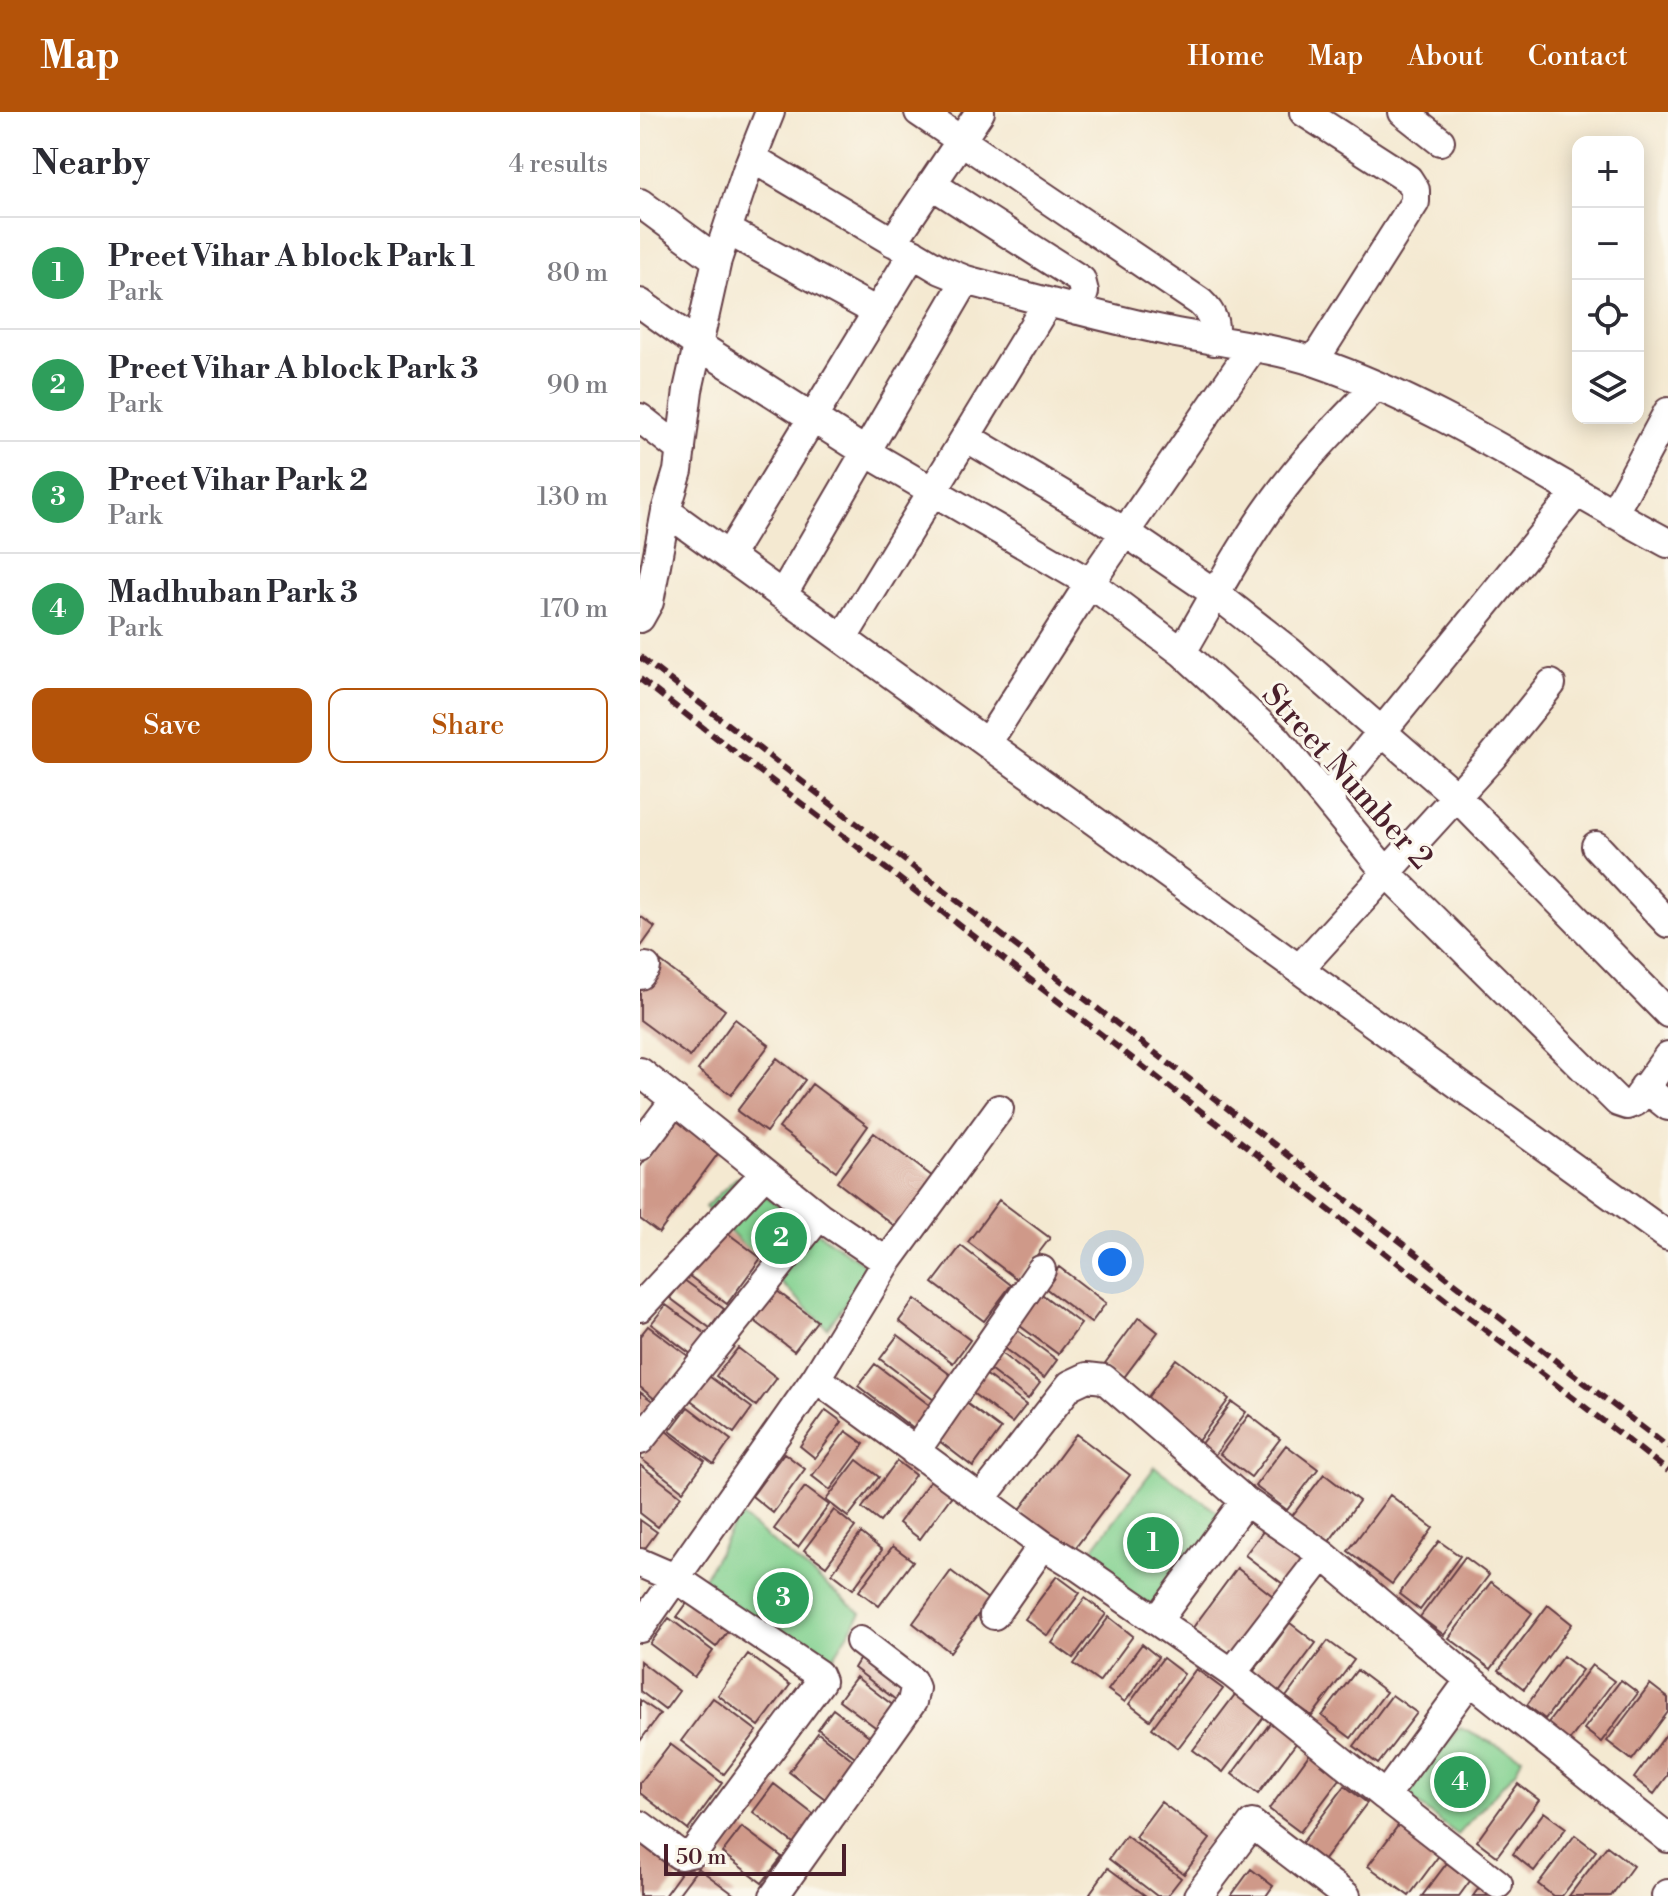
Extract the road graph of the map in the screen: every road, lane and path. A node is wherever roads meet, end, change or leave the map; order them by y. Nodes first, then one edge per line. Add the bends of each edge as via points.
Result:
1 (770, 112) edge
2 (919, 112) edge
3 (980, 112) edge
4 (1304, 112) edge
5 (1403, 112) edge
6 (959, 141) junction
7 (1440, 141) dead end
8 (752, 158) junction
9 (931, 184) junction
10 (640, 203) edge
11 (727, 230) junction
12 (903, 248) junction
13 (717, 260) junction
14 (966, 280) junction
15 (1048, 302) junction
16 (640, 303) edge
17 (1078, 310) junction
18 (877, 312) junction
19 (1214, 341) junction
20 (698, 345) junction
21 (1252, 348) junction
22 (1314, 361) junction
23 (1376, 386) junction
24 (1668, 412) edge
25 (813, 417) junction
26 (640, 418) edge
27 (966, 437) junction
28 (681, 450) junction
29 (866, 452) junction
30 (932, 492) junction
31 (1577, 492) junction
32 (666, 511) junction
33 (1613, 514) junction
34 (1125, 532) junction
35 (1668, 543) edge
36 (729, 555) junction
37 (1090, 583) junction
38 (783, 594) junction
39 (1216, 594) junction
40 (640, 618) edge
41 (843, 638) junction
42 (1182, 652) junction
43 (1551, 684) dead end
44 (1382, 730) junction
45 (987, 743) junction
46 (1456, 796) junction
47 (1327, 799) junction
48 (1596, 846) dead end
49 (1386, 872) junction
50 (1668, 923) edge
51 (1299, 969) junction
52 (1668, 1013) edge
53 (1668, 1056) edge
54 (640, 1072) edge
55 (1644, 1087) junction
56 (675, 1100) junction
57 (1668, 1106) edge
58 (999, 1109) dead end
59 (640, 1146) edge
60 (765, 1173) junction
61 (819, 1216) junction
62 (1668, 1236) edge
63 (887, 1262) junction
64 (1041, 1270) dead end
65 (640, 1307) edge
66 (816, 1378) junction
67 (640, 1440) edge
68 (915, 1452) junction
69 (981, 1499) junction
70 (1245, 1501) junction
71 (1043, 1545) junction
72 (1323, 1555) junction
73 (640, 1563) edge
74 (677, 1579) junction
75 (994, 1615) dead end
76 (1157, 1621) junction
77 (640, 1628) edge
78 (860, 1641) dead end
79 (1232, 1673) junction
80 (1470, 1680) junction
81 (1385, 1796) junction
82 (640, 1825) edge
83 (1668, 1838) edge
84 (1498, 1884) dead end
85 (774, 1896) edge
86 (1198, 1896) edge
87 (1346, 1896) edge

1 - 8 street
2 - 6 street
3 - 6 street
4 - 22 street via 1408,179 1415,190 1415,202
5 - 7 street
6 - 9 street
6 - 19 street via 1200,302 1212,313
8 - 11 street
8 - 12 street
9 - 12 street
9 - 17 street via 1081,280 1084,292
10 - 13 street
11 - 13 street
11 - 18 street
12 - 14 street
12 - 18 street
13 - 20 street
14 - 15 street
14 - 29 street
15 - 17 street
15 - 27 street
16 - 20 street, Street Number 2
17 - 19 street
18 - 25 street
19 - 21 street
20 - 25 street, Street Number 2
20 - 28 street
21 - 22 street
21 - 34 street
22 - 23 street
23 - 31 street via 1494,443
23 - 39 street via 1274,501
24 - 33 street
25 - 29 street, Street Number 2
25 - 36 street
26 - 28 street
27 - 30 street
27 - 34 street
28 - 32 street
29 - 30 street, Street Number 2
29 - 38 street
30 - 37 street, Street Number 2
30 - 41 street
31 - 33 street
31 - 44 street
32 - 36 street
32 - 40 street via 649,602
33 - 35 street
34 - 37 street
34 - 39 street
36 - 38 street
37 - 42 street, Street Number 2
37 - 45 street
38 - 41 street
39 - 42 street
39 - 44 street
41 - 45 street
42 - 47 street, Street Number 2 via 1276,738
43 - 46 street
44 - 46 street
44 - 47 street
45 - 51 street
46 - 49 street
46 - 52 street
47 - 49 street, Street Number 2
48 - 50 street
49 - 51 street
49 - 55 street, Street Number 2 via 1618,1102 1635,1102
51 - 62 street
53 - 55 street
54 - 56 street
55 - 57 street
56 - 59 street
56 - 60 street
58 - 63 street
60 - 61 street
60 - 65 street
61 - 63 street
61 - 67 street
63 - 66 street
64 - 68 street
66 - 68 street
66 - 74 street
68 - 69 street
69 - 70 street via 1070,1385 1087,1377 1104,1379
69 - 71 street
70 - 72 street
70 - 76 street
71 - 75 street
71 - 76 street
72 - 79 street
72 - 80 street
73 - 74 street
74 - 77 street
74 - 82 street via 821,1681 694,1852 680,1855
76 - 79 street
78 - 85 street via 912,1681 912,1702
79 - 81 street
80 - 81 street
80 - 83 street
81 - 84 street
86 - 87 street via 1252,1824

